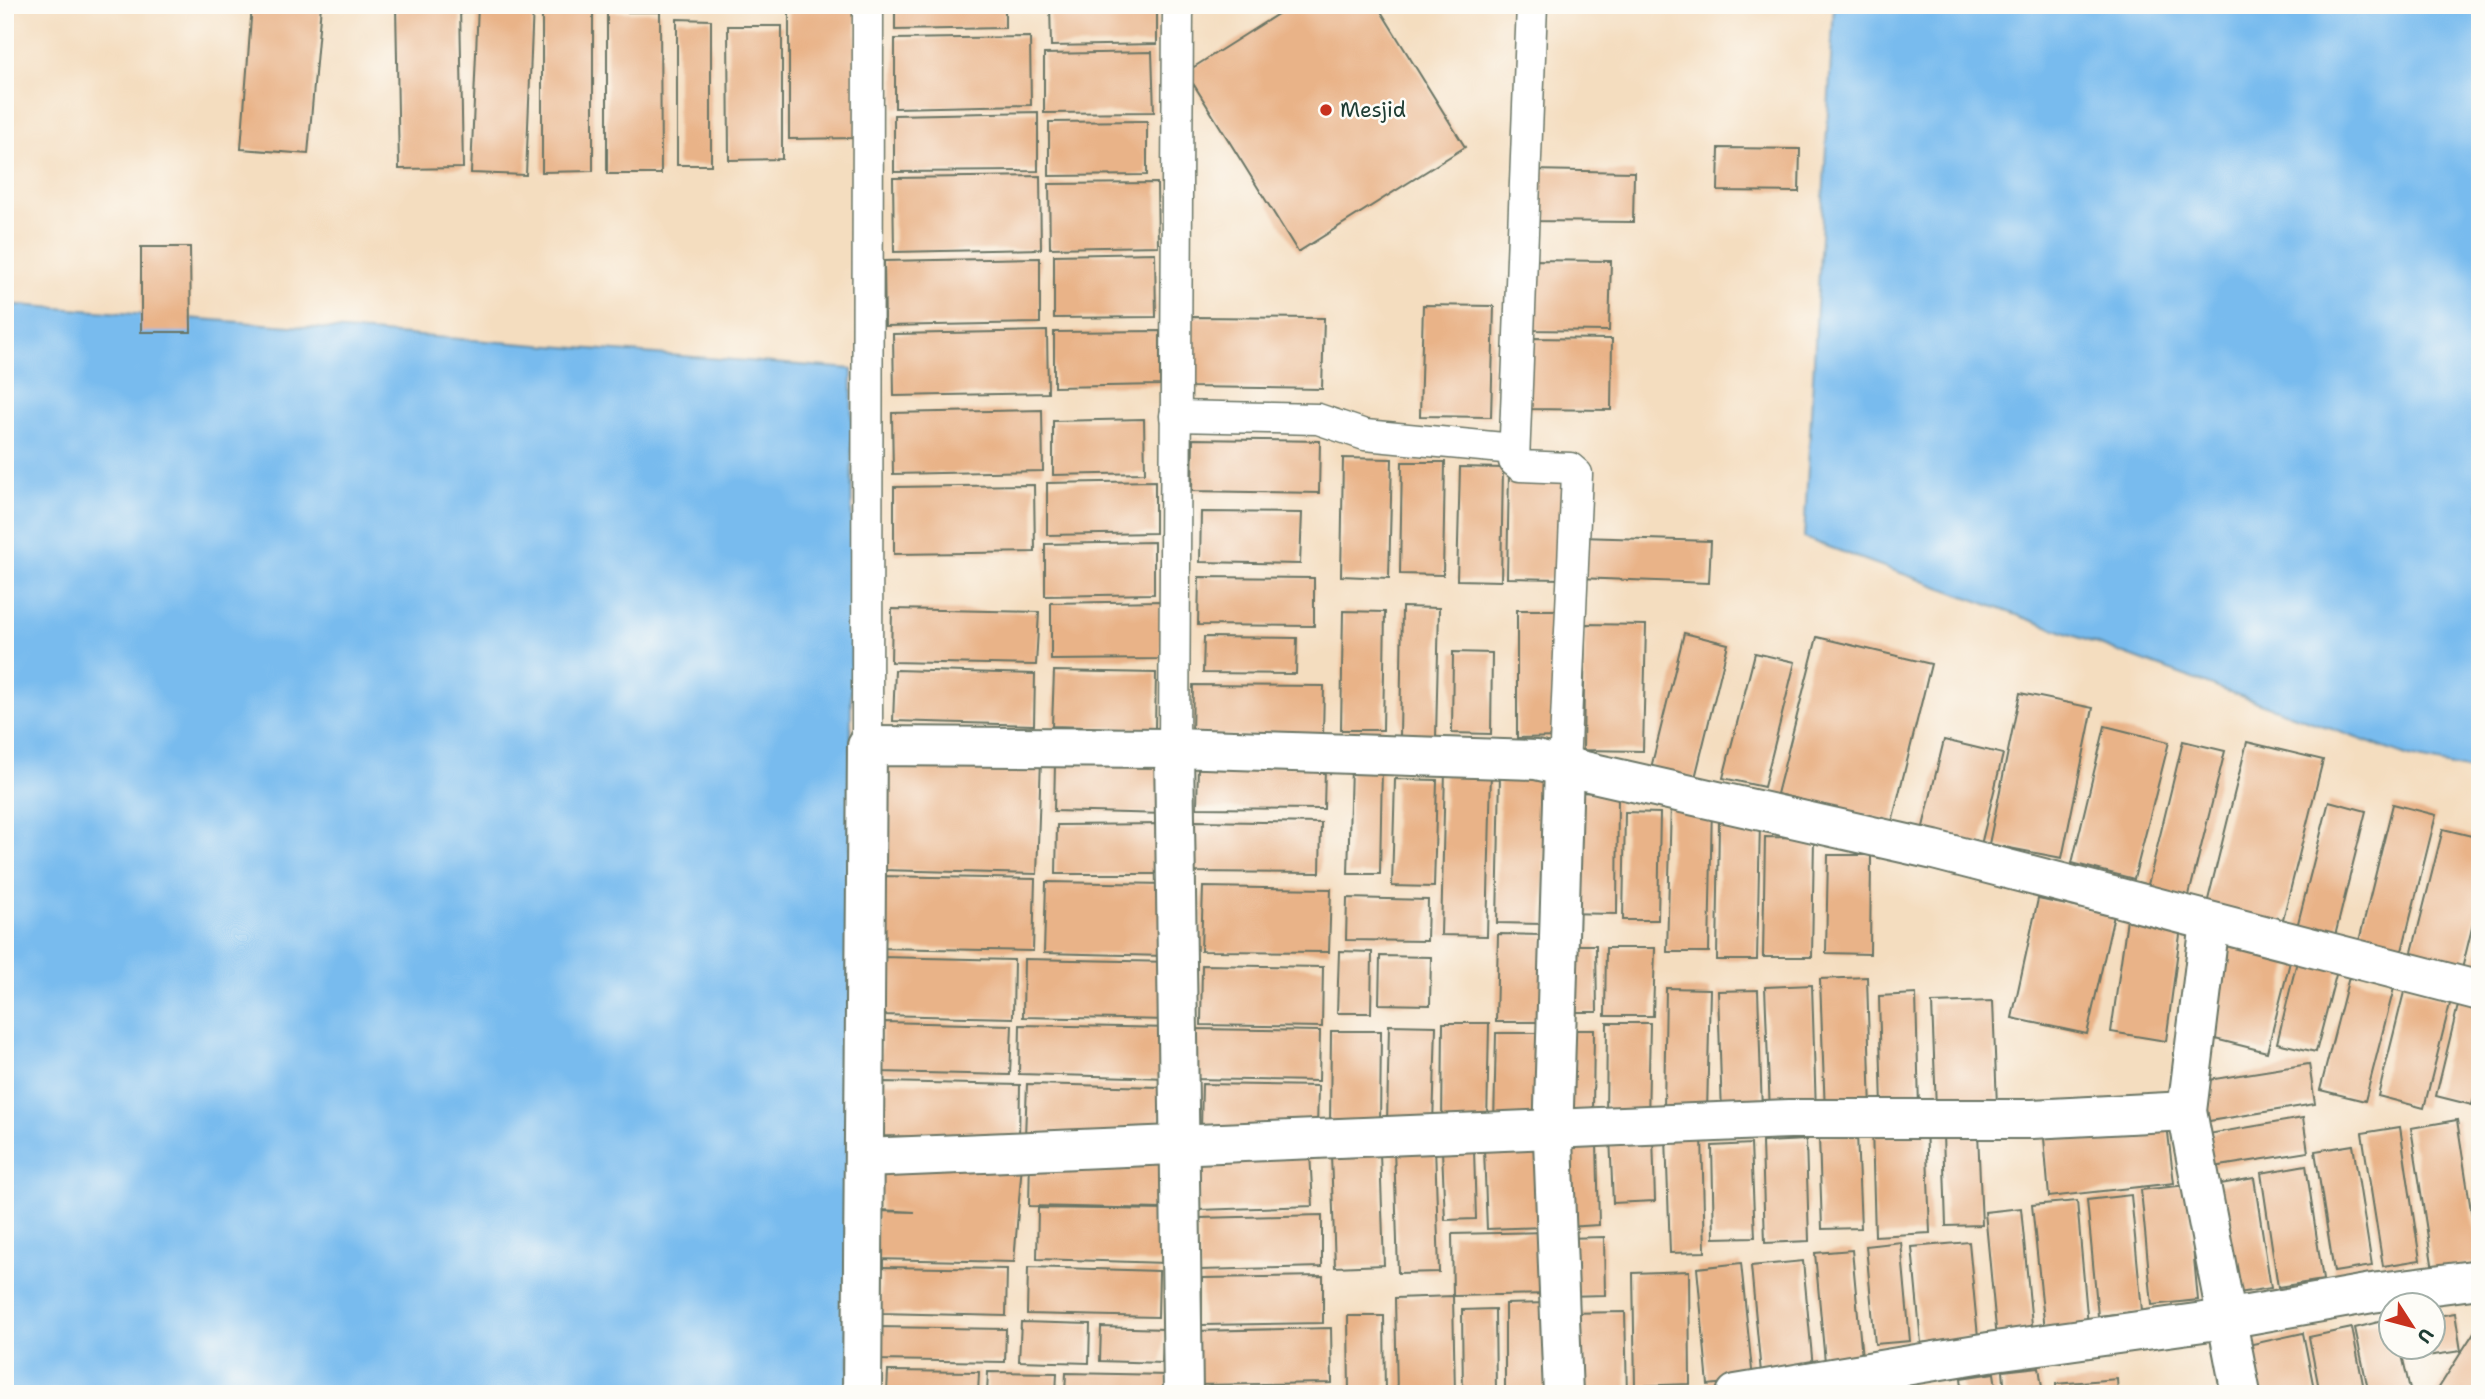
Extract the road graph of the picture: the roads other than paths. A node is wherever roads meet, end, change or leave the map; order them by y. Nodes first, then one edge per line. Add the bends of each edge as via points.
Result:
1 (868, 5) edge
2 (1178, 5) edge
3 (1532, 5) edge
4 (1175, 415) junction
5 (1514, 449) junction
6 (867, 746) junction
7 (1174, 748) junction
8 (1564, 767) junction
9 (2210, 922) junction
10 (2480, 991) edge
11 (2187, 1111) junction
12 (1553, 1129) junction
13 (1179, 1146) junction
14 (864, 1158) junction
15 (2480, 1279) edge
16 (2225, 1319) junction
17 (862, 1394) edge
18 (1183, 1394) edge
19 (1563, 1394) edge
20 (1736, 1394) edge
21 (2241, 1394) edge

1 - 6 lane
2 - 4 lane
3 - 5 lane
4 - 5 lane via 1318,419 1365,435
4 - 7 lane
5 - 8 lane via 1514,461 1520,466 1570,468 1577,474
6 - 7 street
6 - 14 street
7 - 8 street via 1536,760
7 - 13 street
8 - 9 street via 1934,850
8 - 12 street
9 - 10 street
9 - 11 street
11 - 12 street via 2032,1119 1790,1119
11 - 16 street
12 - 13 street
12 - 19 street
13 - 14 street
13 - 18 street
14 - 17 street
15 - 16 street
16 - 20 street
16 - 21 street

